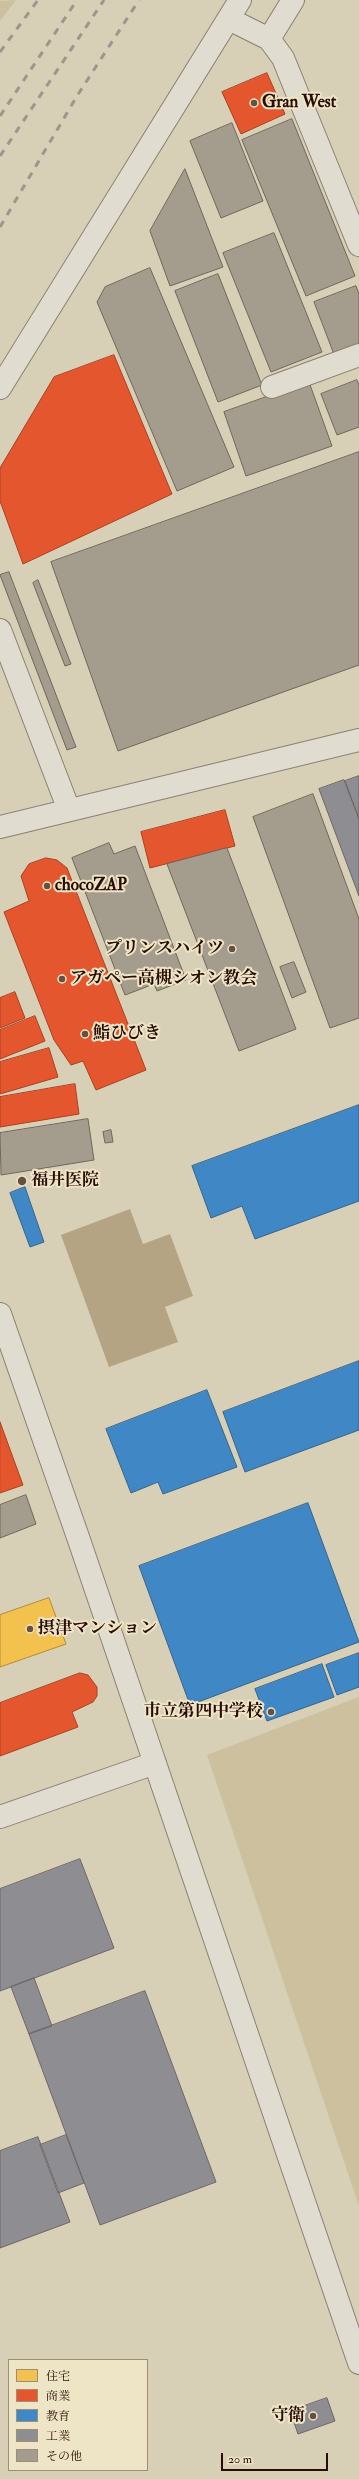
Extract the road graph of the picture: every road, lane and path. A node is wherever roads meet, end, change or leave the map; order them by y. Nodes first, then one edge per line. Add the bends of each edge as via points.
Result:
1 (240, 0) edge
2 (293, 0) edge
3 (229, 19) junction
4 (268, 39) junction
5 (359, 245) edge
6 (359, 355) edge
7 (272, 387) dead end
8 (0, 388) edge
9 (0, 630) edge
10 (359, 740) edge
11 (69, 810) junction
12 (0, 827) edge
13 (0, 1314) edge
14 (155, 1763) junction
15 (0, 1817) edge
16 (359, 2363) edge

1 - 3 street
2 - 4 street
3 - 4 street
3 - 8 street
4 - 5 street via 291,73
6 - 7 street
9 - 11 street
10 - 11 street
11 - 12 street
13 - 14 street
14 - 15 street
14 - 16 street

